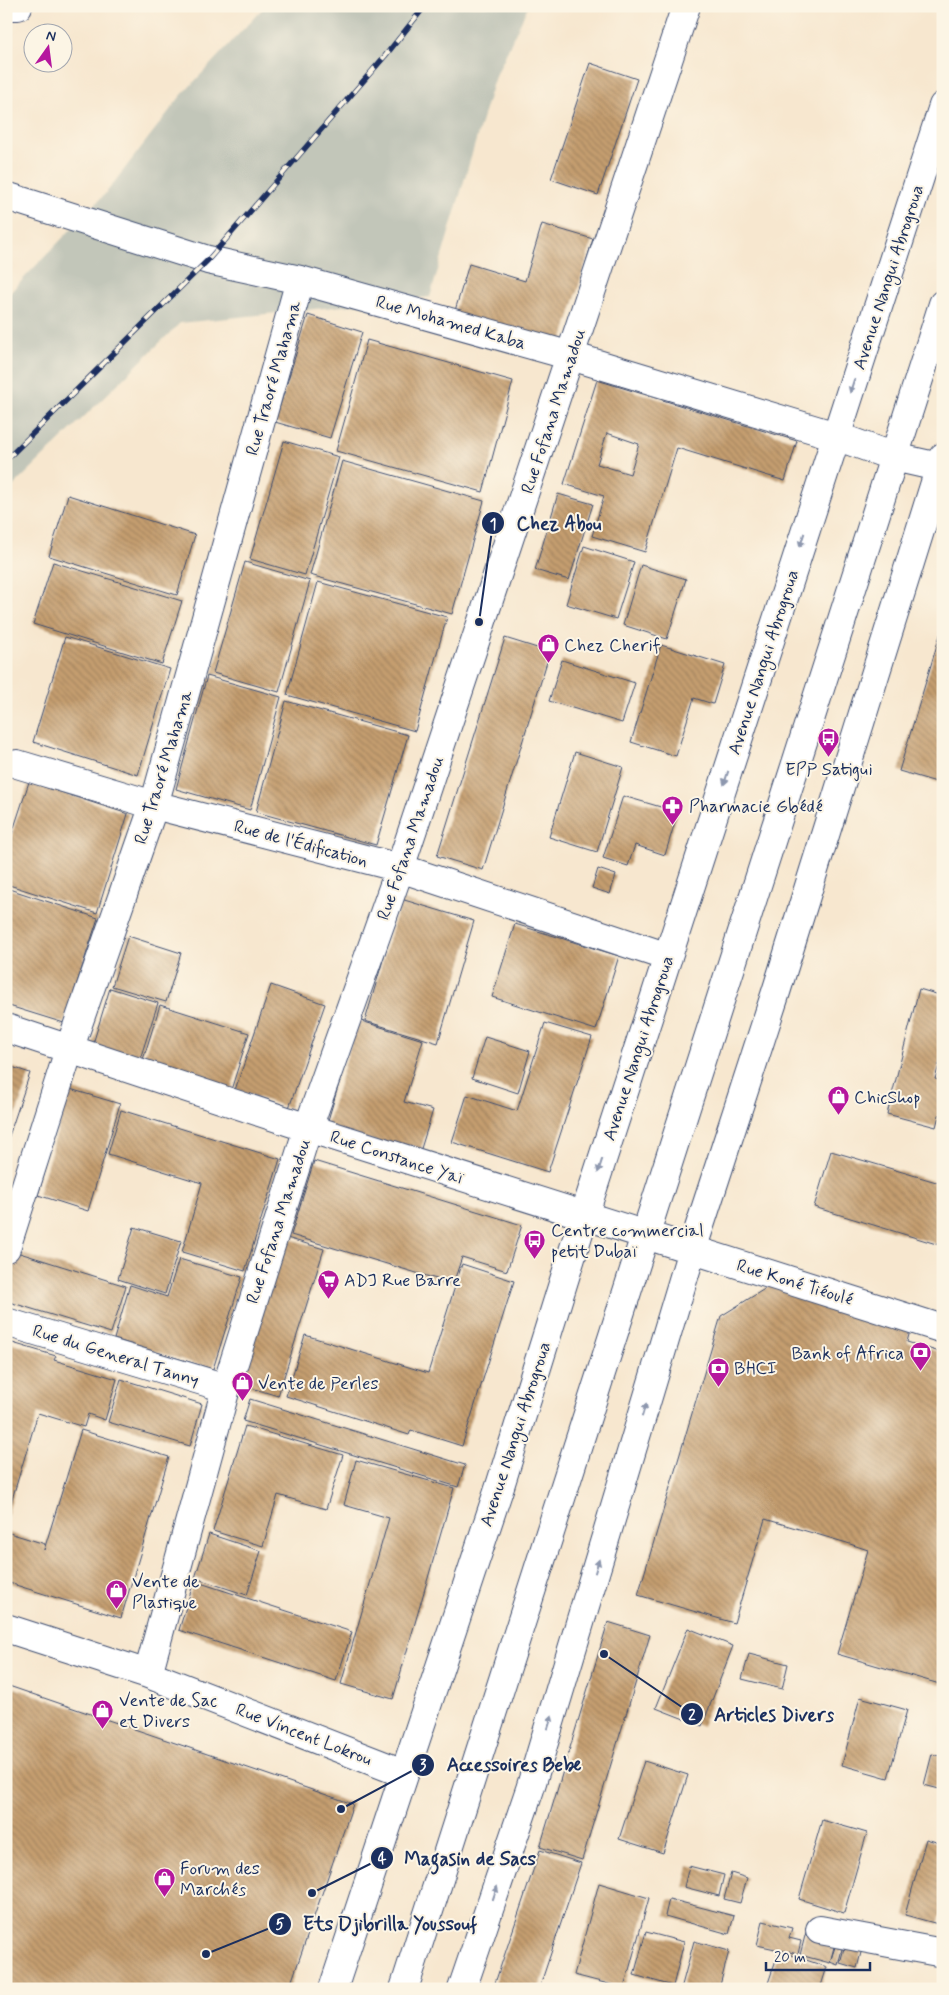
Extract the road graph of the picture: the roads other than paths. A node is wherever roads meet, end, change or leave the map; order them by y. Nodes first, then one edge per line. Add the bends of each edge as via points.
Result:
1 (7, 6) edge
2 (18, 6) edge
3 (686, 6) edge
4 (943, 106) edge
5 (6, 196) edge
6 (300, 280) junction
7 (943, 304) edge
8 (571, 356) junction
9 (836, 436) junction
10 (894, 457) junction
11 (942, 464) edge
12 (17, 764) dead end
13 (154, 805) junction
14 (400, 868) junction
15 (668, 958) junction
16 (6, 1028) edge
17 (69, 1050) junction
18 (308, 1128) junction
19 (584, 1216) junction
20 (646, 1236) junction
21 (6, 1248) edge
22 (692, 1250) junction
23 (6, 1322) edge
24 (943, 1329) edge
25 (226, 1388) junction
26 (6, 1628) edge
27 (148, 1674) junction
28 (404, 1773) junction
29 (820, 1930) dead end
30 (943, 1953) edge
31 (333, 1989) edge
32 (404, 1989) edge
33 (462, 1989) edge

1 - 2 street
3 - 8 street, Rue Fofana Mamadou
4 -> 9 street, Avenue Nangui Abrogroua
5 - 6 street, Rue Mohamed Kaba via 208,260
6 - 8 street, Rue Mohamed Kaba
6 - 13 street, Rue Traoré Mahama
7 - 10 street
8 - 9 street, Rue Mohamed Kaba
8 - 14 street, Rue Fofana Mamadou
9 - 10 street, Rue Mohamed Kaba
9 -> 15 street, Avenue Nangui Abrogroua
10 - 11 street, Rue Mohamed Kaba
10 - 20 street
11 - 22 street
12 - 13 street, Rue de l'Édification
13 - 14 street, Rue de l'Édification
13 - 17 street, Rue Traoré Mahama
14 - 15 street, Rue de l'Édification
14 - 18 street, Rue Fofana Mamadou
15 -> 19 street, Avenue Nangui Abrogroua
16 - 17 street, Rue Constance Yaï
17 - 18 street, Rue Constance Yaï
17 - 21 street, Rue Traoré Mahama
18 - 19 street, Rue Constance Yaï
18 - 25 street, Rue Fofana Mamadou
19 - 20 street, Rue Constance Yaï
19 - 28 street, Avenue Nangui Abrogroua via 500,1486
20 - 22 street, Rue Koné Tiéoulé
20 - 32 street
22 - 24 street, Rue Koné Tiéoulé
33 -> 22 street via 530,1789
23 - 25 street, Rue du General Tanny
25 - 27 street, Rue Fofana Mamadou
26 - 27 street, Rue Vincent Lokrou
27 - 28 street, Rue Vincent Lokrou
28 - 31 street, Avenue Nangui Abrogroua
29 - 30 street

